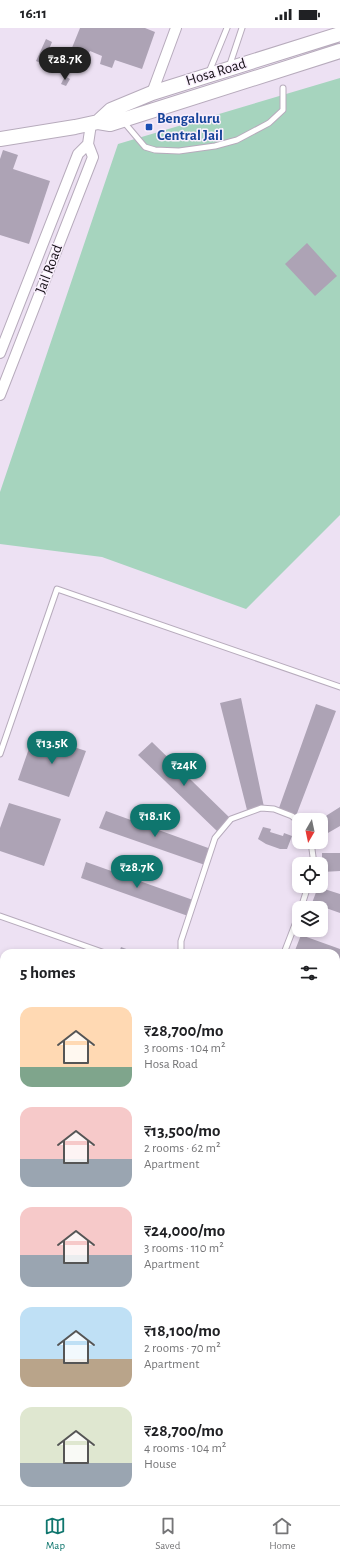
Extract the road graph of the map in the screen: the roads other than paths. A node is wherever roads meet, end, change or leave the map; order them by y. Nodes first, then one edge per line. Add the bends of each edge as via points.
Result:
1 (176, 28) edge
2 (227, 28) edge
3 (242, 28) edge
4 (340, 34) edge
5 (340, 52) edge
6 (228, 69) junction
7 (207, 75) junction
8 (283, 88) dead end
9 (152, 93) junction
10 (123, 120) junction
11 (95, 123) junction
12 (0, 138) edge
13 (88, 144) junction
14 (0, 353) edge
15 (0, 395) edge
16 (340, 688) edge
17 (0, 754) edge
18 (292, 816) edge
19 (0, 916) edge
20 (292, 932) edge
21 (94, 949) edge
22 (181, 949) edge
23 (286, 949) edge

1 - 9 street
2 - 7 lane
3 - 6 lane
4 - 6 main road, Hosa Road
5 - 10 main road, Hosa Road
6 - 7 main road, Hosa Road
7 - 9 main road, Hosa Road
8 - 10 lane via 283,110 268,123 237,140 214,146 179,151 155,150 146,147
9 - 11 main road, Hosa Road via 111,110
10 - 11 main road, Hosa Road via 110,124
11 - 12 main road, Hosa Road
11 - 13 street
13 - 14 street via 78,154
13 - 15 street, Jail Road via 93,157
16 - 17 lane via 57,589
18 - 22 lane via 274,809 261,808 231,819 215,838 181,941
19 - 21 lane
20 - 23 lane

